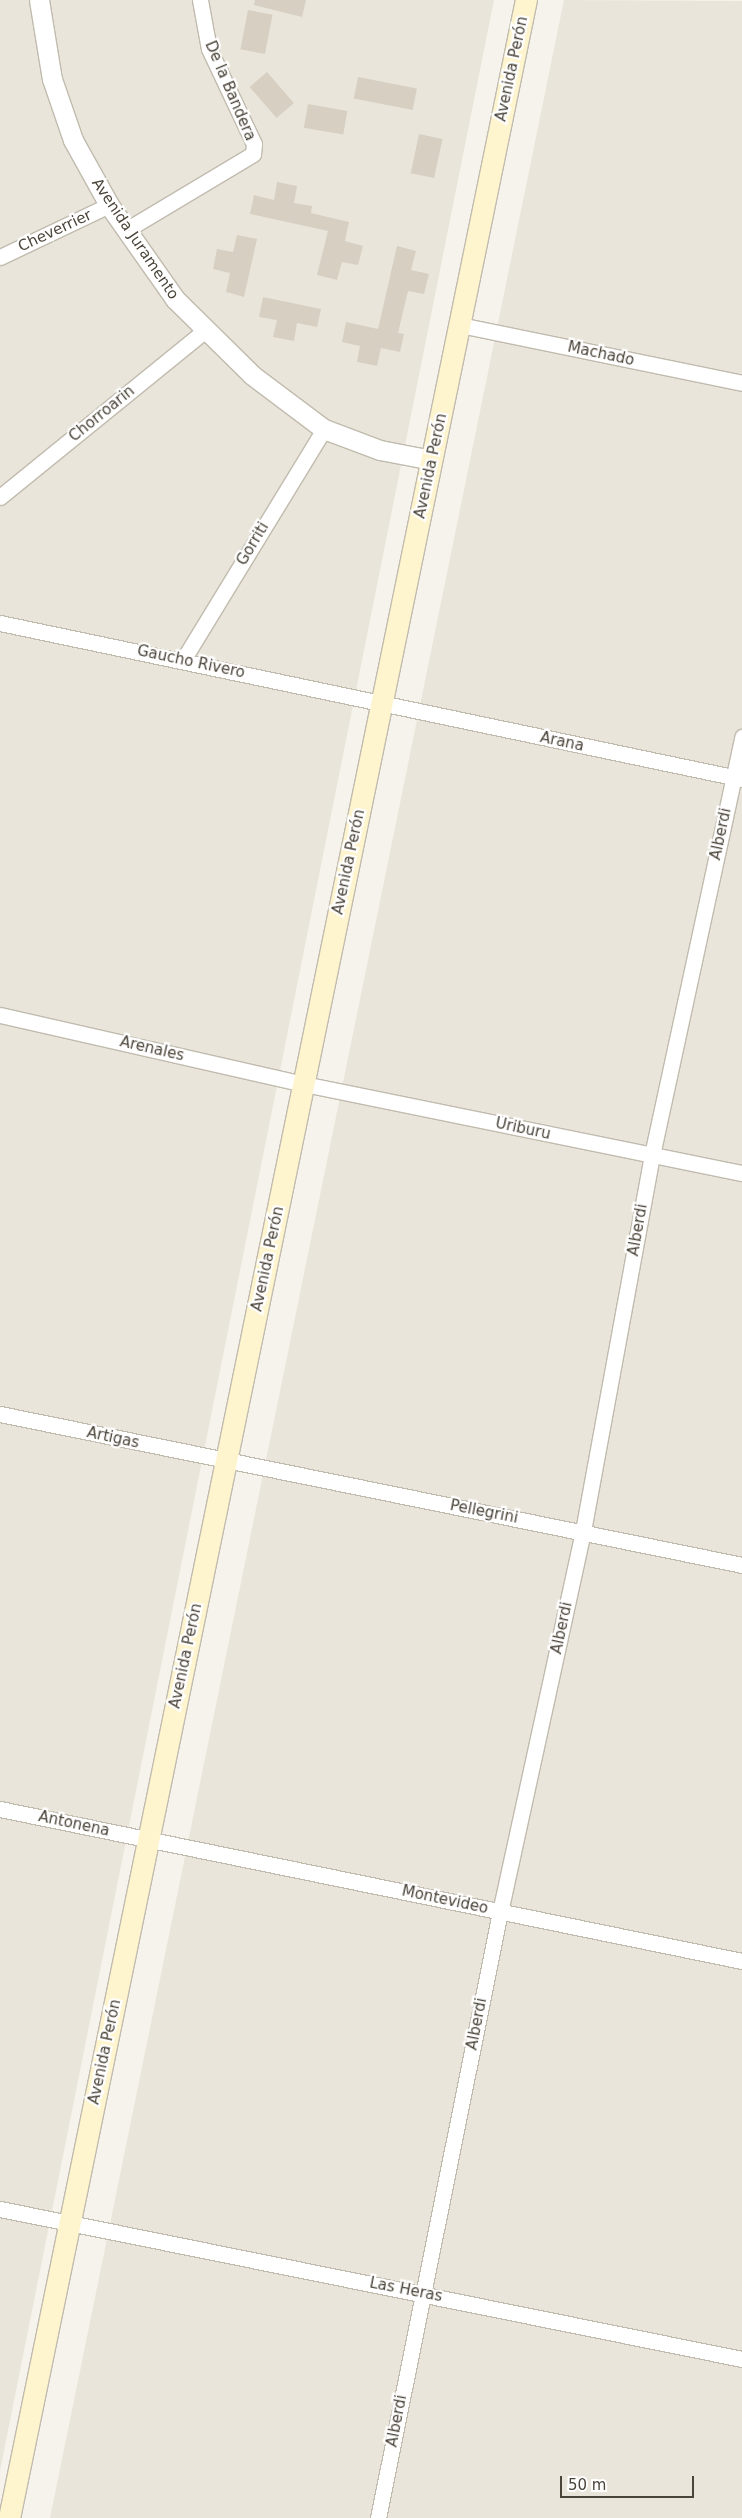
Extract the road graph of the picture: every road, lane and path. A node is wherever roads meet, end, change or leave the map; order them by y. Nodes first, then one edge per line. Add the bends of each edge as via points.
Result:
1 (39, 0) edge
2 (200, 0) edge
3 (526, 0) edge
4 (110, 205) junction
5 (126, 230) junction
6 (0, 257) edge
7 (460, 325) junction
8 (204, 331) junction
9 (742, 383) edge
10 (324, 429) junction
11 (432, 460) junction
12 (0, 497) edge
13 (0, 623) edge
14 (183, 660) junction
15 (381, 706) junction
16 (742, 737) edge
17 (738, 778) edge
18 (0, 1015) edge
19 (304, 1084) junction
20 (652, 1155) junction
21 (742, 1173) edge
22 (0, 1414) edge
23 (226, 1462) junction
24 (583, 1531) junction
25 (742, 1565) edge
26 (0, 1809) edge
27 (148, 1839) junction
28 (500, 1912) junction
29 (742, 1962) edge
30 (0, 2209) edge
31 (69, 2224) junction
32 (423, 2293) junction
33 (742, 2358) edge
34 (9, 2518) edge
35 (378, 2518) edge

1 - 4 street, Avenida Juramento via 45,50 60,109 73,140
2 - 5 street, De la Bandera via 209,49 254,144 253,154
3 - 7 main road, Avenida Perón
4 - 5 street, Avenida Juramento
4 - 6 street, Cheverrier
5 - 8 street, Avenida Juramento via 175,300
7 - 9 street, Machado
7 - 11 main road, Avenida Perón
8 - 10 street, Avenida Juramento via 252,375
8 - 12 street, Chorroarin
10 - 11 street, Avenida Juramento via 380,450
10 - 14 street, Gorriti
11 - 15 main road, Avenida Perón
13 - 14 street, Gaucho Rivero
14 - 15 street, Gaucho Rivero
15 - 17 street, Arana
15 - 19 main road, Avenida Perón
16 - 17 street, Alberdi
17 - 20 street, Alberdi
18 - 19 street, Arenales
19 - 20 street, Uriburu
19 - 23 main road, Avenida Perón
20 - 21 street, Uriburu
20 - 24 street, Alberdi
22 - 23 street, Artigas
23 - 24 street, Pellegrini
23 - 27 main road, Avenida Perón
24 - 25 street, Pellegrini
24 - 28 street, Alberdi
26 - 27 street, Antonena
27 - 28 street, Montevideo
27 - 31 main road, Avenida Perón
28 - 29 street, Montevideo
28 - 32 street, Alberdi
30 - 31 street, Las Heras
31 - 32 street, Las Heras
31 - 34 main road, Avenida Perón
32 - 33 street, Las Heras
32 - 35 street, Alberdi

